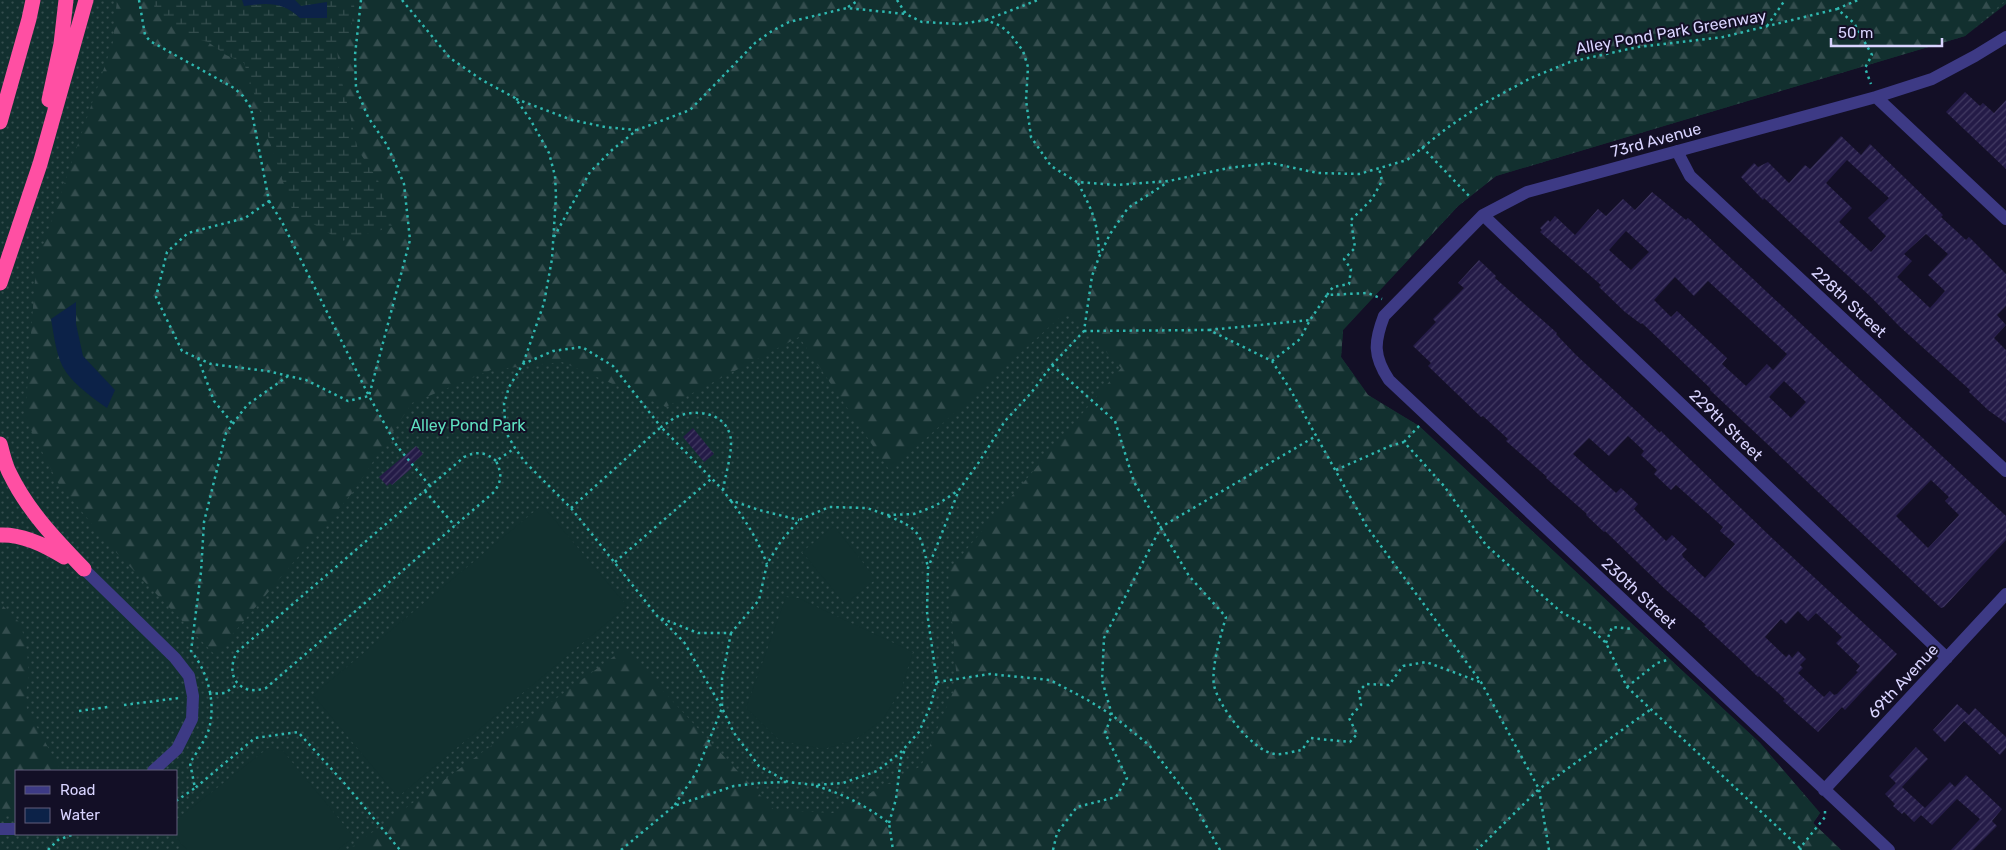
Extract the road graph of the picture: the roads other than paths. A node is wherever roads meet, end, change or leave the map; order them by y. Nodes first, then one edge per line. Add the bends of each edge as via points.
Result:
1 (33, 0) edge
2 (66, 0) edge
3 (86, 0) edge
4 (2006, 37) edge
5 (1876, 97) junction
6 (0, 122) edge
7 (1677, 150) junction
8 (1482, 216) junction
9 (2006, 219) edge
10 (14, 242) junction
11 (0, 283) edge
12 (1377, 352) joint
13 (0, 444) edge
14 (2006, 471) edge
15 (0, 535) edge
16 (84, 569) junction
17 (2006, 594) edge
18 (1947, 658) junction
19 (154, 770) edge
20 (1824, 790) junction
21 (15, 828) edge
22 (0, 829) edge
23 (1889, 850) edge

1 - 6 highway
2 - 10 highway via 42,136
3 - 10 highway via 40,164
4 - 5 street, 73rd Avenue via 1932,79
5 - 7 street, 73rd Avenue
5 - 9 street
7 - 8 street, 73rd Avenue via 1527,192
7 - 14 street, 228th Street via 1690,176
8 - 12 street, 73rd Avenue via 1384,316 1376,335
8 - 18 street, 229th Street
10 - 11 highway
12 - 20 street, 230th Street via 1380,366 1389,380
13 - 16 highway via 9,472 26,501 49,533
15 - 16 highway via 44,544
16 - 19 street via 175,658 189,676 193,696 192,719 177,749
17 - 18 street, 69th Avenue
18 - 20 street, 69th Avenue
20 - 23 street, 230th Street
21 - 22 street

